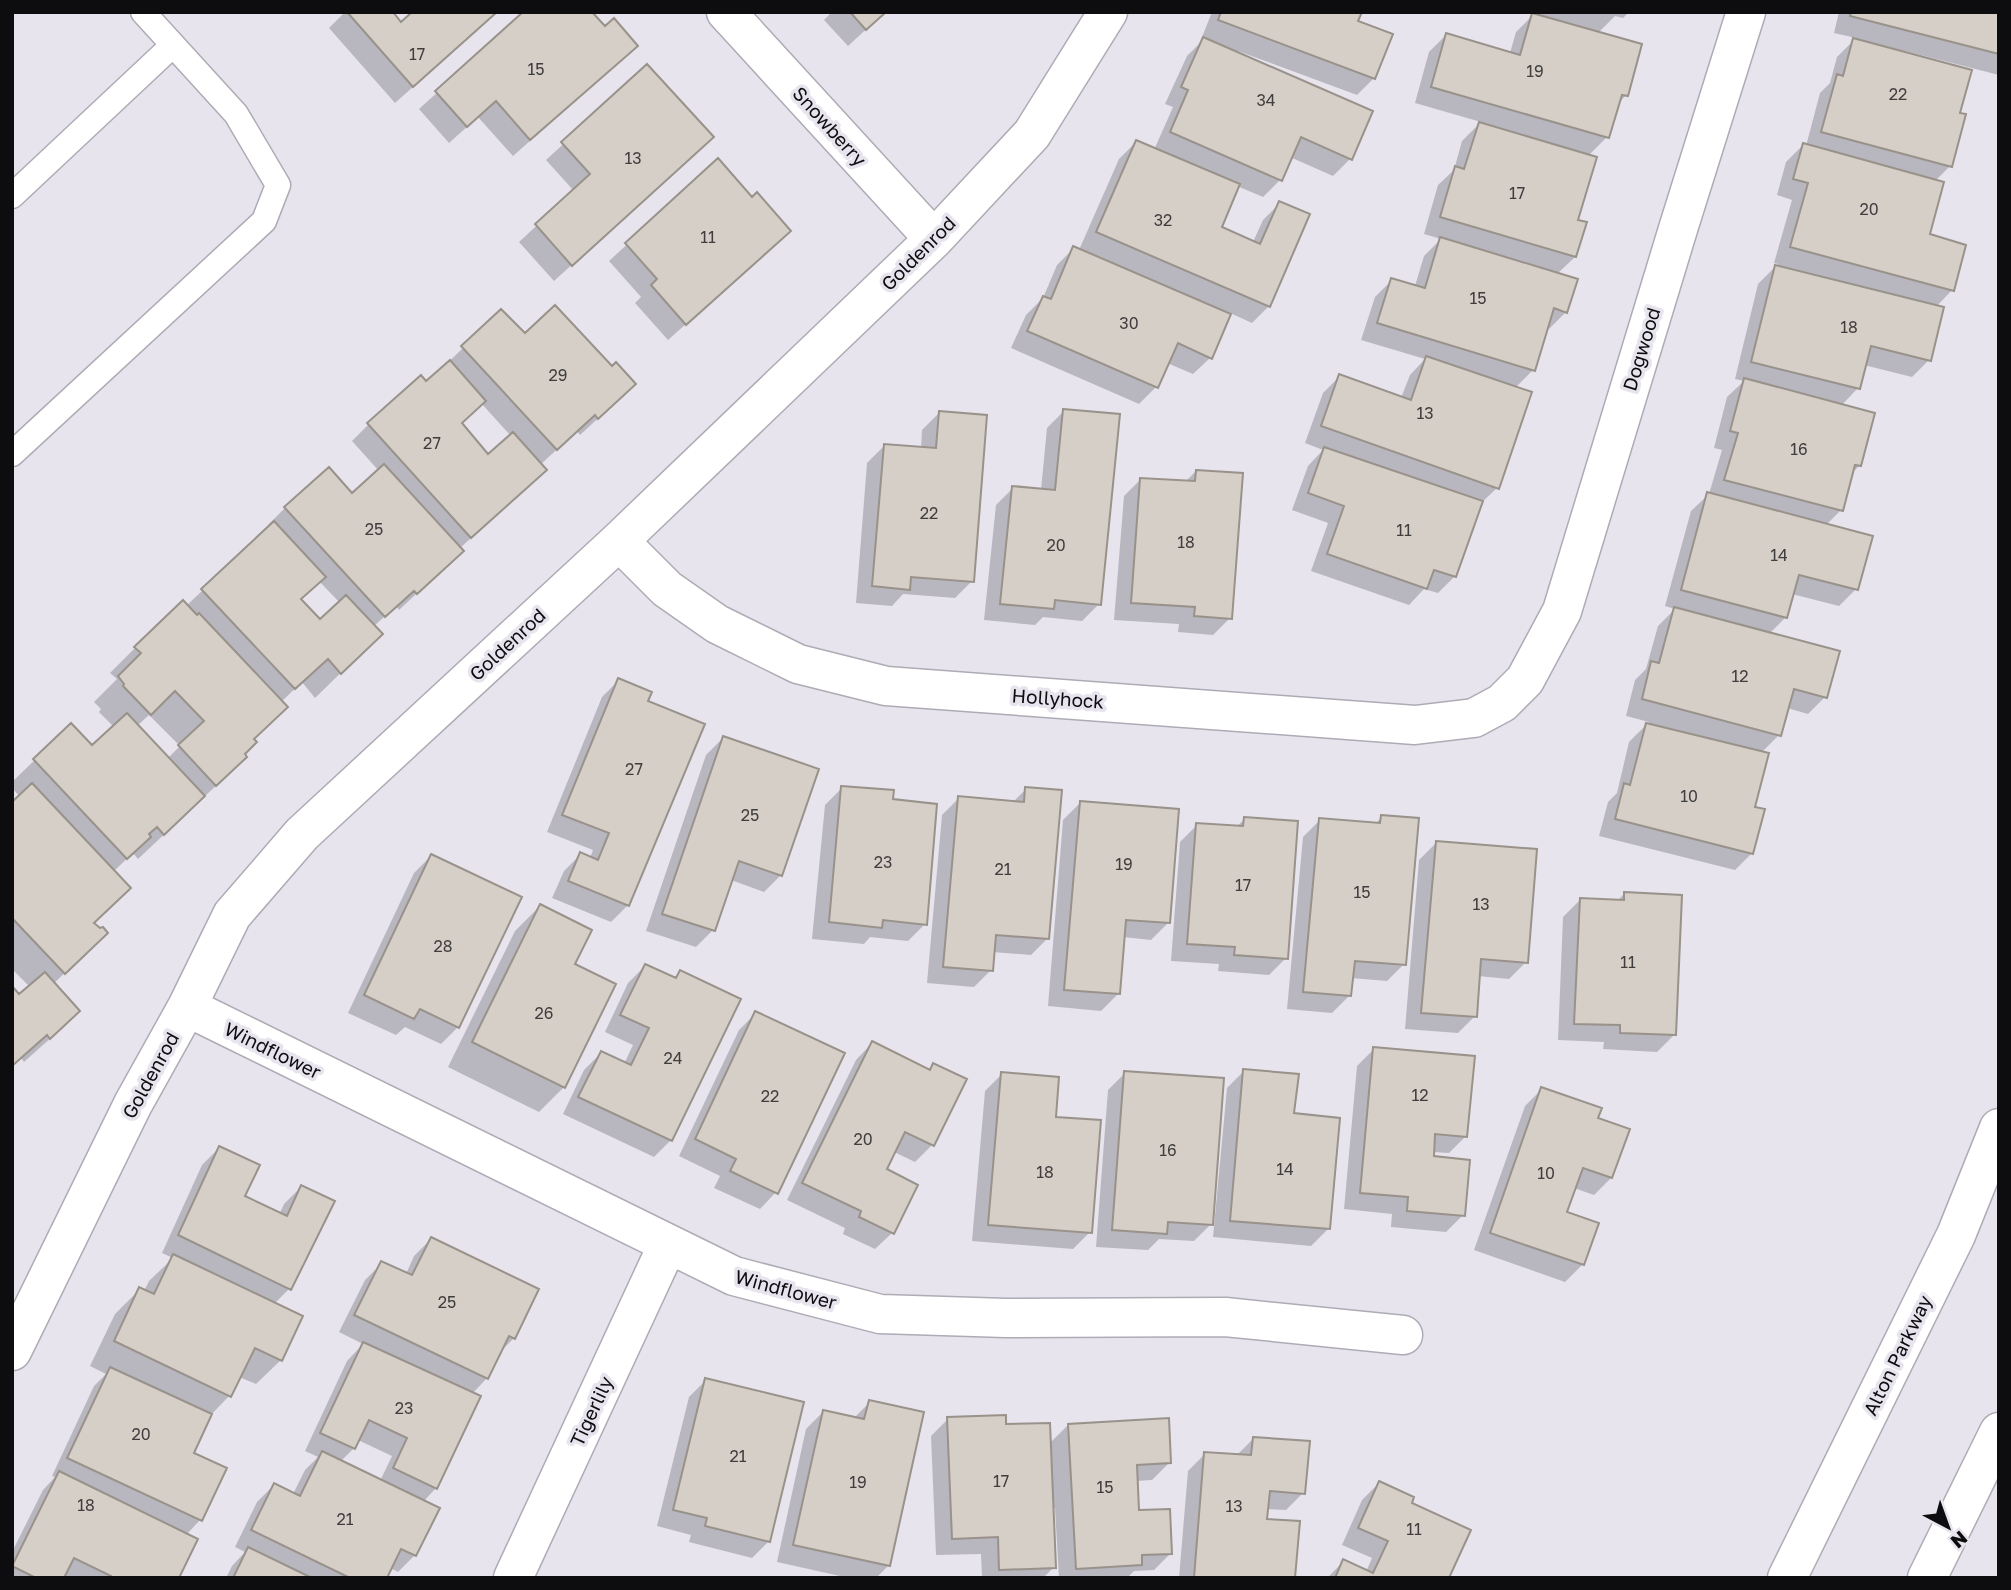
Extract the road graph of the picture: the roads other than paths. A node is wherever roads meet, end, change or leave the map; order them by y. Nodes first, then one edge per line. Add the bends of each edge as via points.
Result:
1 (143, 12) edge
2 (726, 12) edge
3 (1108, 12) edge
4 (1746, 12) edge
5 (173, 45) junction
6 (12, 196) edge
7 (934, 239) junction
8 (12, 454) edge
9 (619, 541) junction
10 (1525, 680) joint
11 (187, 1007) junction
12 (1999, 1128) edge
13 (668, 1244) junction
14 (1403, 1335) dead end
15 (12, 1351) edge
16 (1999, 1433) edge
17 (513, 1578) edge
18 (1787, 1578) edge
19 (1927, 1578) edge

1 - 5 lane
2 - 7 street, Snowberry
3 - 7 street, Goldenrod via 1032,134
4 - 10 street, Dogwood via 1562,611
5 - 6 lane
5 - 8 lane via 236,114 278,185 264,221
7 - 9 street, Goldenrod
9 - 10 street, Hollyhock via 667,589 717,624 799,664 886,686 1415,725 1475,718 1502,703
9 - 11 street, Goldenrod via 302,834 232,915
11 - 13 street, Windflower
11 - 15 street, Goldenrod via 133,1104
12 - 18 street, Alton Parkway via 1956,1235
13 - 14 street, Windflower via 734,1276 880,1314 1225,1317
13 - 17 street, Tigerlily
16 - 19 street

